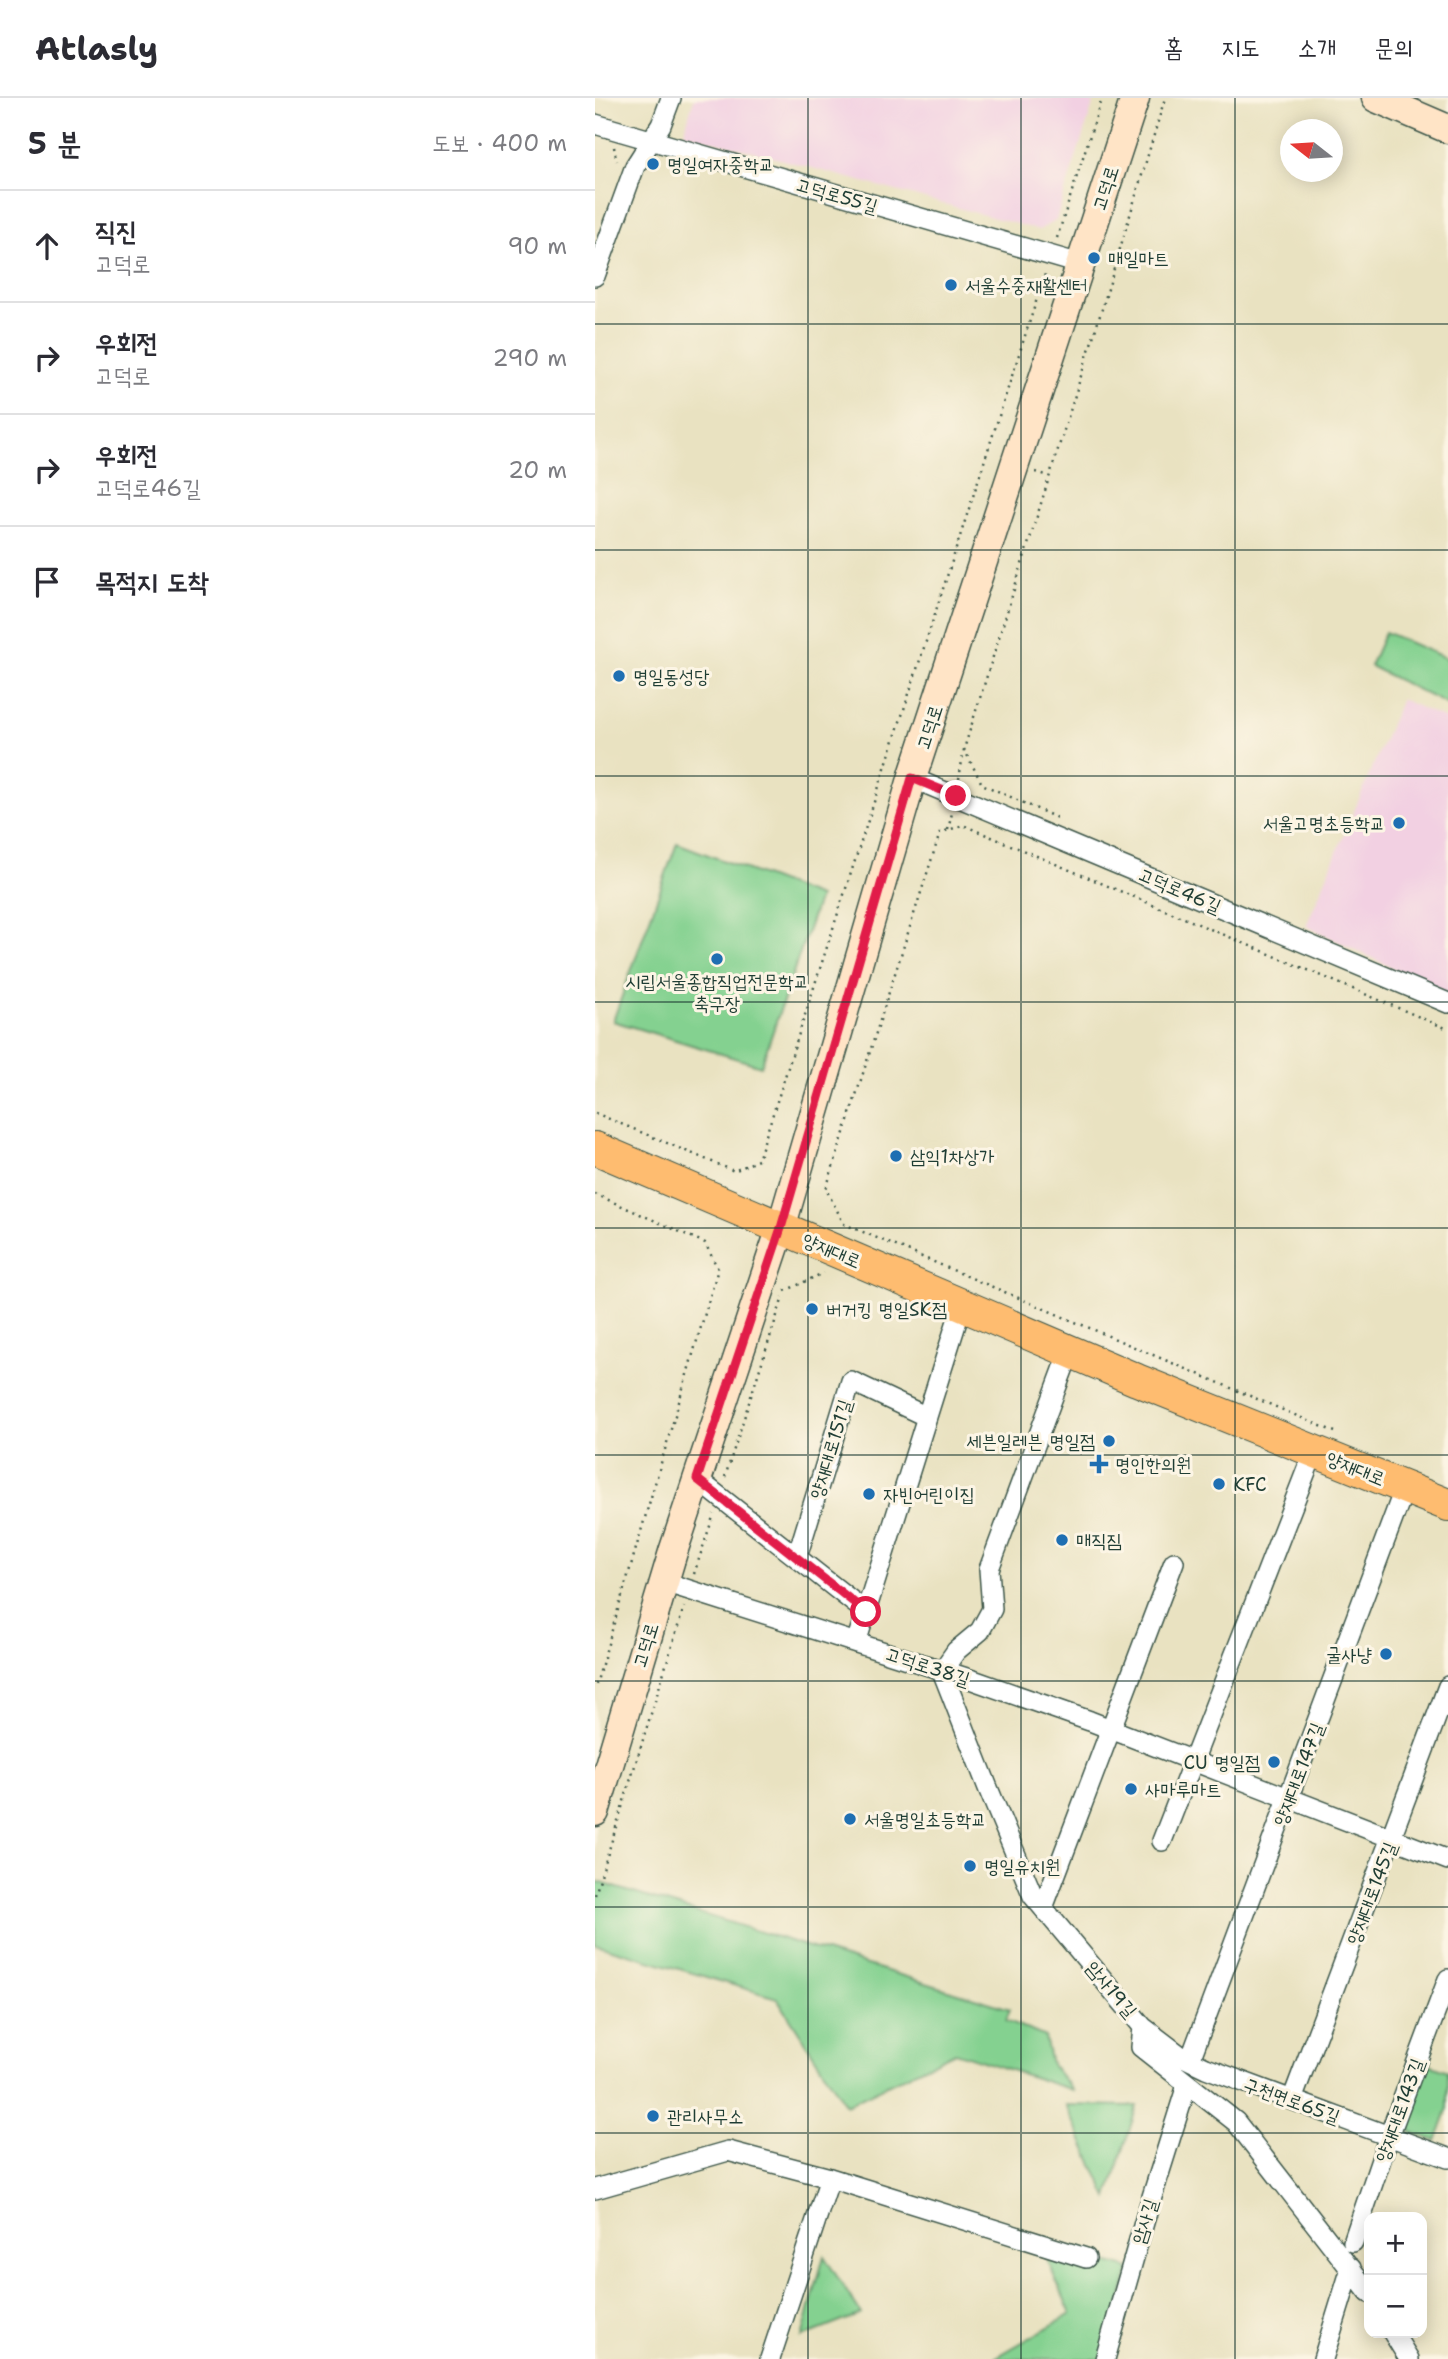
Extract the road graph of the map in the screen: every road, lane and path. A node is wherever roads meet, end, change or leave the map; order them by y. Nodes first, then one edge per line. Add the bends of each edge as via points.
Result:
1 (671, 98) edge
2 (1102, 98) edge
3 (1135, 98) edge
4 (1165, 98) edge
5 (1376, 98) edge
6 (595, 124) edge
7 (1448, 129) edge
8 (612, 141) dead end
9 (649, 141) junction
10 (618, 162) dead end
11 (1051, 256) junction
12 (1080, 264) junction
13 (595, 276) edge
14 (912, 778) junction
15 (982, 784) dead end
16 (1448, 1003) edge
17 (1448, 1029) edge
18 (595, 1113) edge
19 (595, 1148) edge
20 (595, 1194) edge
21 (781, 1228) junction
22 (825, 1272) dead end
23 (786, 1289) dead end
24 (962, 1305) junction
25 (1070, 1351) junction
26 (927, 1417) junction
27 (1326, 1442) junction
28 (697, 1479) junction
29 (1405, 1488) junction
30 (1448, 1505) edge
31 (797, 1558) junction
32 (1174, 1562) dead end
33 (664, 1582) junction
34 (866, 1612) junction
35 (856, 1643) junction
36 (942, 1671) junction
37 (1448, 1686) edge
38 (595, 1688) edge
39 (1111, 1729) junction
40 (1193, 1761) junction
41 (1289, 1798) junction
42 (595, 1812) edge
43 (1392, 1838) junction
44 (1163, 1841) dead end
45 (1448, 1860) edge
46 (1043, 1908) junction
47 (1448, 1979) edge
48 (1143, 2027) junction
49 (1190, 2060) junction
50 (1187, 2085) junction
51 (1292, 2100) junction
52 (1389, 2136) junction
53 (1448, 2158) edge
54 (830, 2178) junction
55 (595, 2189) edge
56 (1353, 2242) dead end
57 (1086, 2258) dead end
58 (1351, 2268) junction
59 (1364, 2286) edge
60 (1396, 2338) edge
61 (770, 2359) edge
62 (1105, 2359) edge
63 (1323, 2359) edge
64 (1409, 2359) edge

1 - 9 street
2 - 11 path
3 - 12 main road, 고덕로
4 - 15 path via 964,748
5 - 7 main road
6 - 9 street, 고덕로55길
8 - 10 path
9 - 11 street, 고덕로55길
9 - 13 street via 635,166
11 - 12 street, 고덕로55길
11 - 18 path via 758,1160 734,1171
12 - 14 main road, 고덕로
14 - 16 street, 고덕로46길
14 - 21 main road, 고덕로
17 - 27 path via 963,825 940,833 826,1189 844,1224
19 - 21 main road, 양재대로
20 - 38 path via 705,1243 718,1269
21 - 24 main road, 양재대로
21 - 28 main road, 고덕로
22 - 23 path
24 - 25 main road, 양재대로
24 - 26 street
25 - 27 main road, 양재대로
25 - 36 street via 989,1569 992,1609 980,1630
26 - 31 street, 양재대로151길 via 851,1381
26 - 34 street
27 - 29 main road, 양재대로
27 - 40 street
28 - 31 street
28 - 33 main road, 고덕로
29 - 30 main road, 양재대로
29 - 41 street, 양재대로147길
31 - 34 street
32 - 39 street
33 - 35 street, 고덕로38길
33 - 42 main road, 고덕로
34 - 35 street
35 - 36 street, 고덕로38길
36 - 39 street, 고덕로38길
36 - 46 street, 암사19길 via 1033,1896
37 - 43 street, 양재대로145길
39 - 40 street, 고덕로38길
39 - 46 street
40 - 41 street, 고덕로38길
40 - 44 street
41 - 43 street, 고덕로38길
41 - 49 street, 양재대로147길
43 - 45 street, 고덕로38길
43 - 51 street, 양재대로145길
46 - 48 street, 암사19길
47 - 52 street, 양재대로143길
48 - 49 street, 구천면로65길
48 - 50 street, 암사19길 via 1141,2047
49 - 51 street, 구천면로65길
50 - 58 street, 암사19길 via 1235,2122
50 - 62 street, 암사길
51 - 52 street, 구천면로65길
52 - 53 street, 구천면로65길
52 - 56 street, 양재대로143길
54 - 55 street via 728,2151
54 - 57 street
54 - 61 street
58 - 59 street, 암사19길
58 - 63 street
60 - 64 street

